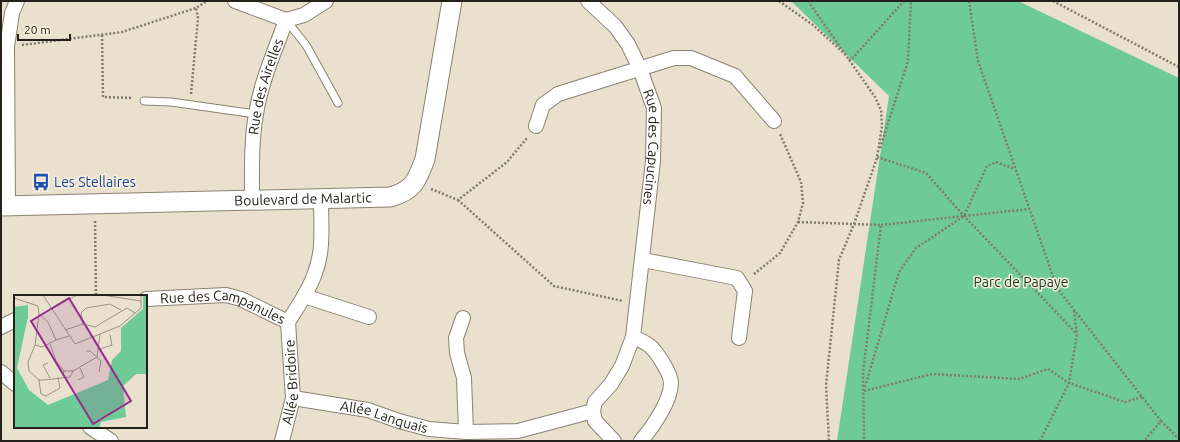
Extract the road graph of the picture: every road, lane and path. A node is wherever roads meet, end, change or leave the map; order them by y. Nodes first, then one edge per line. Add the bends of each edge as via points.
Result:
1 (17, 1) edge
2 (207, 1) edge
3 (235, 1) edge
4 (326, 1) edge
5 (452, 1) edge
6 (588, 1) edge
7 (779, 1) edge
8 (808, 1) edge
9 (904, 1) edge
10 (911, 1) edge
11 (969, 1) edge
12 (1053, 1) edge
13 (196, 8) junction
14 (286, 20) junction
15 (102, 35) junction
16 (7, 47) junction
17 (851, 60) junction
18 (1179, 66) edge
19 (640, 69) junction
20 (144, 101) joint
21 (338, 103) dead end
22 (190, 104) junction
23 (256, 114) junction
24 (4, 115) edge
25 (774, 121) joint
26 (536, 126) joint
27 (877, 158) junction
28 (1016, 169) junction
29 (416, 183) junction
30 (252, 200) junction
31 (322, 200) junction
32 (458, 200) junction
33 (89, 204) junction
34 (5, 206) edge
35 (1030, 209) junction
36 (964, 216) junction
37 (798, 222) junction
38 (854, 224) junction
39 (881, 225) junction
40 (643, 260) junction
41 (737, 278) junction
42 (96, 295) edge
43 (304, 296) junction
44 (147, 299) edge
45 (637, 304) junction
46 (1074, 309) junction
47 (369, 317) dead end
48 (463, 318) dead end
49 (14, 320) edge
50 (288, 322) junction
51 (1, 326) edge
52 (1077, 334) junction
53 (633, 337) junction
54 (739, 338) dead end
55 (1, 372) edge
56 (14, 383) edge
57 (1069, 383) junction
58 (864, 391) junction
59 (1142, 397) junction
60 (292, 398) junction
61 (593, 411) junction
62 (1161, 421) junction
63 (92, 428) edge
64 (466, 432) junction
65 (1179, 439) edge
66 (111, 441) edge
67 (282, 441) edge
68 (614, 441) edge
69 (641, 441) edge
70 (829, 441) edge
71 (864, 441) edge
72 (1040, 441) edge
73 (1144, 441) edge

1 - 16 street via 12,13
2 - 13 path
3 - 14 street
4 - 14 street, Rue des Airelles via 304,15
5 - 29 street via 425,159
6 - 19 street, Rue des Capucines via 615,26 628,44
7 - 17 path via 813,25
8 - 17 path
9 - 17 path
10 - 27 path via 908,61
11 - 28 path via 978,61
12 - 18 path
13 - 15 path via 122,32
13 - 22 path via 198,18
14 - 21 lane via 306,45
14 - 23 street, Rue des Airelles via 262,86
15 - 16 path
15 - 20 path via 103,97 138,98
16 - 24 street
17 - 27 path via 881,110 882,126
19 - 25 street via 674,58 691,58 735,76
19 - 26 street via 558,94 543,105
19 - 40 street, Rue des Capucines via 654,108 653,161
20 - 22 lane
22 - 23 lane
23 - 30 street, Rue des Airelles via 252,143
24 - 34 street
25 - 37 path via 801,182 803,203
26 - 32 path via 507,162
27 - 36 path via 926,173
27 - 38 path
28 - 35 path
28 - 36 path via 996,162 987,166
29 - 31 street, Boulevard de Malartic via 390,197
29 - 32 path
30 - 31 street, Boulevard de Malartic
30 - 33 street, Boulevard de Malartic
31 - 43 street, Rue des Campanules via 320,256
32 - 45 path via 554,286
33 - 34 street, Boulevard de Malartic
33 - 42 path via 96,221
35 - 36 path
35 - 46 path via 1057,288
36 - 39 path
36 - 52 path
36 - 58 path via 916,248 899,272
37 - 38 path
37 - 41 path via 780,253 755,274
38 - 39 path
38 - 70 path via 839,260 826,385
39 - 58 path via 863,373
40 - 41 street
40 - 45 street, Rue des Capucines
41 - 54 street via 745,292
43 - 47 street
43 - 50 street, Rue des Campanules
44 - 50 street, Rue des Campanules via 226,295 241,299
45 - 53 street, Rue des Capucines
46 - 52 path
46 - 59 path
48 - 64 street via 456,338 464,378
49 - 51 street
50 - 60 street, Allée Bridoire
52 - 57 path
53 - 61 street, Rue des Capucines via 622,366 611,384 594,402
53 - 69 street via 650,346 657,354 671,382 668,396
55 - 56 street
57 - 58 path via 1048,369 1019,379 932,374
57 - 59 path via 1125,402
57 - 72 path
58 - 71 path
59 - 62 path
60 - 64 street, Allée Lanquais via 368,410 429,428
60 - 67 street, Allée Bridoire
61 - 64 street, Allée Lanquais via 518,431
61 - 68 street via 595,421
62 - 65 path
62 - 73 path
63 - 66 street

